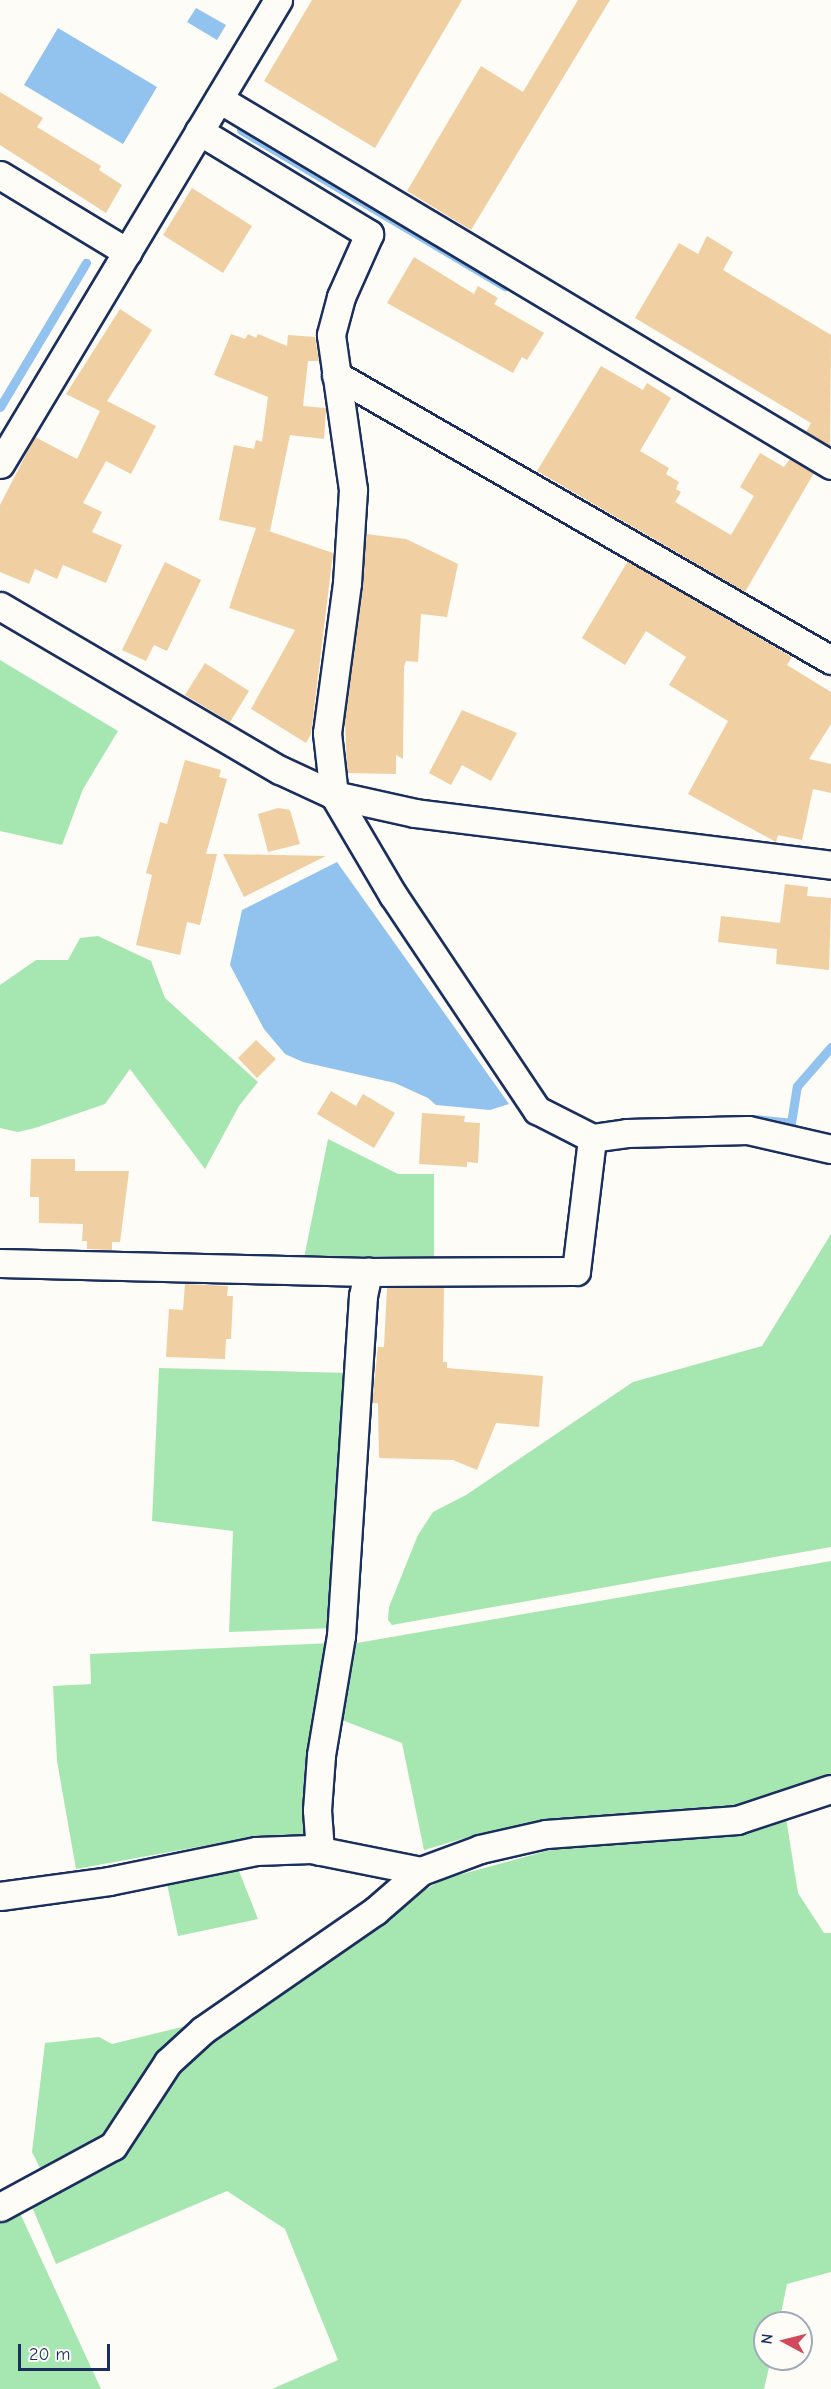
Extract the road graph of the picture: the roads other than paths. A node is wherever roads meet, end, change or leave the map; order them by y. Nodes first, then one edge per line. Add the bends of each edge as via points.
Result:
1 (278, 0) edge
2 (219, 99) junction
3 (199, 131) junction
4 (0, 176) edge
5 (127, 252) junction
6 (336, 375) junction
7 (0, 464) edge
8 (831, 465) edge
9 (0, 606) edge
10 (831, 660) edge
11 (334, 795) junction
12 (831, 865) edge
13 (592, 1138) junction
14 (831, 1148) edge
15 (0, 1263) edge
16 (368, 1272) junction
17 (831, 1789) edge
18 (320, 1851) junction
19 (421, 1871) junction
20 (0, 1896) edge
21 (0, 2206) edge

1 - 2 street
2 - 3 street
2 - 8 street
3 - 5 street
3 - 6 street via 369,234 341,297 331,335
4 - 5 street
5 - 7 street
6 - 10 street
6 - 11 street via 353,490 347,583 327,734
9 - 11 street via 280,770
11 - 12 street via 415,813
11 - 13 street via 393,895 537,1110
13 - 14 street via 627,1133 748,1131
13 - 16 street via 576,1271
15 - 16 street
16 - 18 street via 363,1296 341,1636 321,1755 317,1810
17 - 19 street via 737,1820 546,1834 480,1849
18 - 19 street
18 - 20 street via 256,1851 109,1881
19 - 21 street via 375,1911 203,2030 168,2062 113,2146

